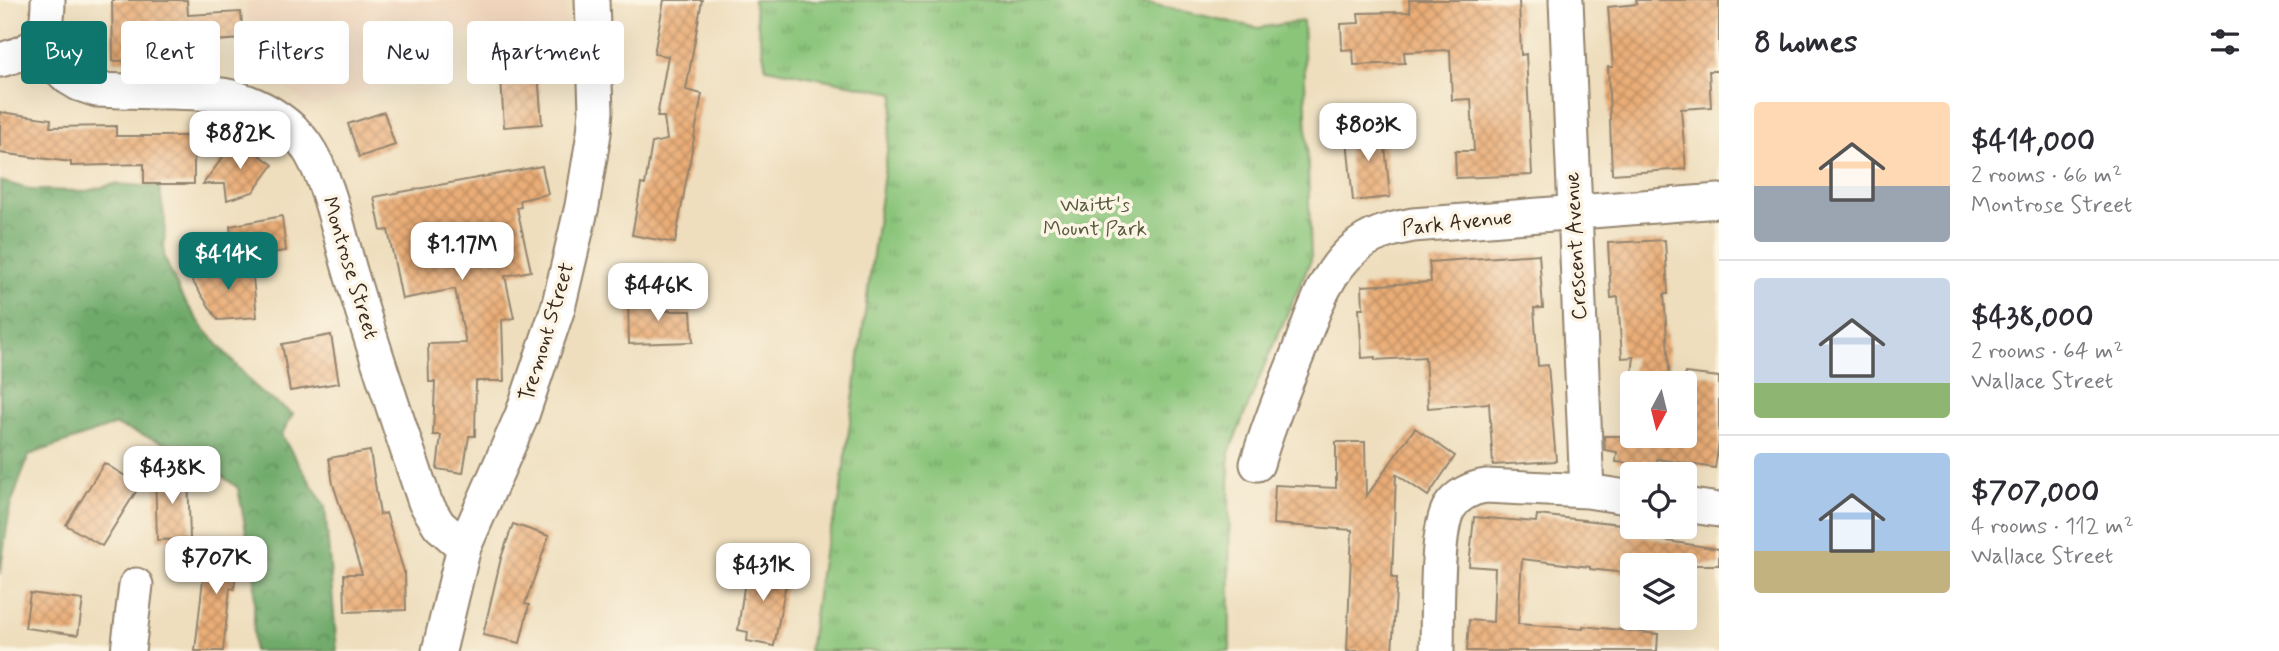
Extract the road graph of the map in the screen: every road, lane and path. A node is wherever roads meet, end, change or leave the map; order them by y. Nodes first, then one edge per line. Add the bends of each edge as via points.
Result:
1 (48, 0) edge
2 (592, 0) edge
3 (1566, 0) edge
4 (47, 21) edge
5 (21, 55) edge
6 (0, 60) edge
7 (79, 84) edge
8 (1719, 201) edge
9 (1575, 212) junction
10 (1257, 464) dead end
11 (1587, 491) junction
12 (1620, 496) edge
13 (1697, 507) edge
14 (1719, 510) edge
15 (464, 547) junction
16 (136, 585) dead end
17 (128, 651) edge
18 (439, 651) edge
19 (1437, 651) edge

1 - 4 street
2 - 15 street, Tremont Street via 594,133 579,219 558,308 522,415
3 - 9 street, Crescent Avenue
5 - 6 street
7 - 15 street, Montrose Street via 97,90 233,97 278,118 304,142 325,187 425,502 439,525
8 - 9 street, Park Avenue
9 - 10 street, Park Avenue via 1413,225 1376,235 1355,247 1335,268 1324,289
9 - 11 street, Crescent Avenue
11 - 12 street
11 - 19 street via 1486,486 1469,491 1451,505 1443,531
13 - 14 street
15 - 18 street, Tremont Street
16 - 17 street

